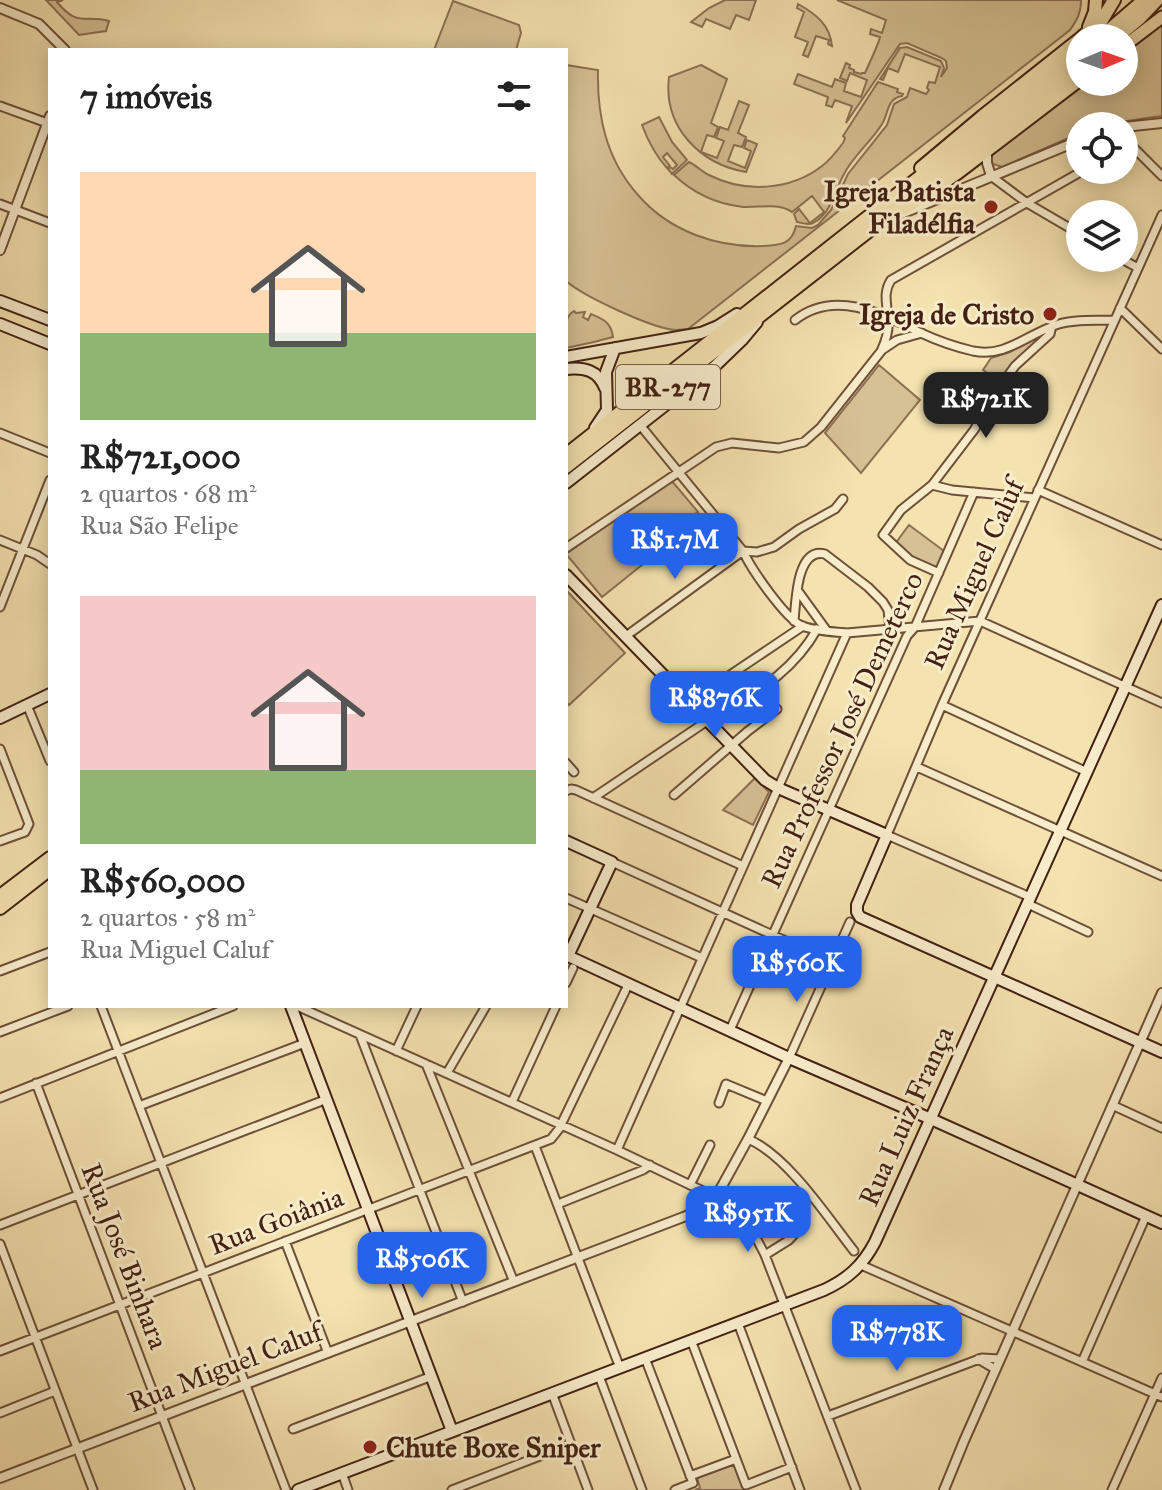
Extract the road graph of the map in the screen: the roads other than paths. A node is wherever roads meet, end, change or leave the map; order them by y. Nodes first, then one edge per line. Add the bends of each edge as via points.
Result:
1 (1096, 0) edge
2 (1114, 0) edge
3 (1144, 0) edge
4 (1157, 0) edge
5 (0, 8) edge
6 (1162, 17) edge
7 (1091, 24) edge
8 (1097, 24) edge
9 (1116, 24) edge
10 (1133, 24) edge
11 (1138, 35) edge
12 (63, 48) edge
13 (1066, 50) edge
14 (1066, 65) edge
15 (1066, 76) edge
16 (1066, 91) edge
17 (0, 106) edge
18 (48, 121) edge
19 (1162, 123) edge
20 (48, 124) edge
21 (1138, 126) edge
22 (1066, 146) edge
23 (987, 151) junction
24 (961, 153) junction
25 (1138, 154) edge
26 (991, 176) junction
27 (1162, 176) edge
28 (1066, 180) edge
29 (1027, 203) junction
30 (0, 204) edge
31 (15, 210) junction
32 (1162, 215) edge
33 (894, 217) junction
34 (863, 221) junction
35 (48, 222) edge
36 (1066, 226) edge
37 (854, 242) junction
38 (0, 250) edge
39 (1138, 268) edge
40 (1136, 272) edge
41 (0, 301) edge
42 (770, 301) junction
43 (1120, 308) junction
44 (25, 311) junction
45 (888, 317) junction
46 (48, 319) edge
47 (795, 320) dead end
48 (1114, 320) junction
49 (48, 321) edge
50 (0, 324) edge
51 (1052, 326) junction
52 (21, 332) junction
53 (922, 333) junction
54 (45, 342) edge
55 (615, 348) junction
56 (1162, 349) edge
57 (882, 350) junction
58 (568, 357) edge
59 (568, 369) edge
60 (606, 390) junction
61 (640, 425) junction
62 (0, 433) edge
63 (588, 438) junction
64 (48, 452) edge
65 (568, 453) edge
66 (568, 465) edge
67 (678, 472) junction
68 (568, 481) edge
69 (48, 485) edge
70 (932, 485) junction
71 (974, 492) junction
72 (1036, 494) junction
73 (843, 499) dead end
74 (0, 540) edge
75 (1162, 545) edge
76 (568, 547) edge
77 (23, 550) junction
78 (743, 551) junction
79 (48, 563) edge
80 (939, 573) junction
81 (568, 577) edge
82 (798, 591) junction
83 (1162, 605) edge
84 (0, 607) edge
85 (794, 621) junction
86 (980, 621) junction
87 (803, 626) junction
88 (915, 627) junction
89 (817, 629) junction
90 (890, 629) junction
91 (827, 631) junction
92 (847, 633) junction
93 (626, 636) junction
94 (1125, 686) junction
95 (48, 695) edge
96 (690, 702) junction
97 (1162, 703) edge
98 (27, 705) junction
99 (942, 705) junction
100 (777, 709) dead end
101 (0, 718) edge
102 (708, 722) junction
103 (731, 745) junction
104 (0, 749) edge
105 (48, 756) edge
106 (568, 765) edge
107 (917, 767) junction
108 (574, 772) dead end
109 (1087, 772) junction
110 (778, 788) junction
111 (569, 790) edge
112 (674, 795) dead end
113 (593, 798) junction
114 (829, 810) junction
115 (1060, 831) junction
116 (887, 835) junction
117 (0, 841) edge
118 (568, 842) edge
119 (48, 860) edge
120 (612, 862) junction
121 (743, 866) junction
122 (48, 871) edge
123 (1162, 876) edge
124 (0, 896) edge
125 (568, 899) edge
126 (1029, 900) junction
127 (0, 908) edge
128 (591, 909) junction
129 (723, 913) junction
130 (853, 917) junction
131 (1088, 932) dead end
132 (773, 936) junction
133 (48, 953) edge
134 (568, 953) edge
135 (568, 955) edge
136 (702, 958) junction
137 (832, 962) junction
138 (573, 968) dead end
139 (0, 971) edge
140 (994, 977) junction
141 (568, 979) edge
142 (629, 983) junction
143 (1162, 993) edge
144 (681, 1007) junction
145 (63, 1008) edge
146 (102, 1008) edge
147 (228, 1008) edge
148 (295, 1008) edge
149 (299, 1008) edge
150 (416, 1008) edge
151 (485, 1008) edge
152 (555, 1008) edge
153 (730, 1030) junction
154 (0, 1032) edge
155 (360, 1035) junction
156 (1140, 1042) junction
157 (305, 1043) junction
158 (118, 1051) junction
159 (396, 1051) junction
160 (1162, 1052) edge
161 (789, 1058) junction
162 (426, 1064) junction
163 (447, 1073) junction
164 (36, 1083) junction
165 (0, 1098) edge
166 (327, 1099) junction
167 (767, 1101) junction
168 (512, 1102) junction
169 (719, 1103) dead end
170 (1112, 1105) junction
171 (139, 1106) junction
172 (931, 1119) junction
173 (562, 1124) junction
174 (1162, 1128) edge
175 (748, 1139) junction
176 (710, 1145) dead end
177 (535, 1146) junction
178 (617, 1150) junction
179 (161, 1163) junction
180 (650, 1165) junction
181 (470, 1170) junction
182 (690, 1185) junction
183 (1077, 1185) junction
184 (420, 1189) junction
185 (78, 1195) junction
186 (716, 1197) junction
187 (558, 1204) junction
188 (368, 1209) junction
189 (1146, 1216) junction
190 (1162, 1223) edge
191 (0, 1225) edge
192 (800, 1228) dead end
193 (285, 1241) junction
194 (0, 1244) edge
195 (854, 1251) dead end
196 (765, 1255) junction
197 (578, 1258) junction
198 (861, 1265) junction
199 (203, 1273) junction
200 (514, 1282) junction
201 (463, 1302) junction
202 (786, 1304) junction
203 (120, 1305) junction
204 (411, 1322) junction
205 (738, 1323) junction
206 (1012, 1331) junction
207 (35, 1337) junction
208 (691, 1340) junction
209 (0, 1351) edge
210 (328, 1353) junction
211 (645, 1358) junction
212 (978, 1359) junction
213 (1000, 1359) junction
214 (1082, 1362) junction
215 (620, 1368) junction
216 (995, 1369) junction
217 (432, 1376) junction
218 (599, 1376) junction
219 (1162, 1378) edge
220 (245, 1385) junction
221 (55, 1391) junction
222 (552, 1393) junction
223 (1158, 1396) edge
224 (0, 1413) edge
225 (162, 1416) junction
226 (828, 1416) junction
227 (293, 1429) dead end
228 (452, 1431) junction
229 (571, 1444) junction
230 (77, 1449) junction
231 (736, 1459) junction
232 (792, 1467) junction
233 (342, 1473) junction
234 (0, 1478) edge
235 (691, 1480) junction
236 (93, 1490) edge
237 (190, 1490) edge
238 (286, 1490) edge
239 (298, 1490) edge
240 (348, 1490) edge
241 (452, 1490) edge
242 (588, 1490) edge
243 (642, 1490) edge
244 (675, 1490) edge
245 (800, 1490) edge
246 (856, 1490) edge
247 (944, 1490) edge
248 (1112, 1490) edge

1 - 7 highway
2 - 8 highway
3 - 9 highway
4 - 10 highway
5 - 12 street via 39,24
6 - 11 highway
13 - 34 highway
14 - 24 highway
15 - 24 highway
16 - 23 highway
17 - 18 street
19 - 21 street
20 - 31 street
22 - 26 street
23 - 26 street
23 - 33 highway
24 - 34 highway, BR-277
24 - 37 highway, BR-277
25 - 27 street
26 - 29 street
26 - 33 street
28 - 29 street
29 - 36 street
29 - 45 street via 894,277 885,291
30 - 31 street
31 - 35 street
31 - 38 street
32 - 39 street, Rua Miguel Caluf
33 - 37 highway
34 - 42 highway, BR-277
37 - 42 highway, BR-277
40 - 43 street, Rua Miguel Caluf
41 - 44 main road
42 - 55 main road via 701,333
42 - 61 main road via 728,354
42 - 63 highway, BR-277
42 - 66 highway, BR-277
43 - 48 street, Rua Miguel Caluf
43 - 56 street
44 - 46 main road
44 - 52 main road via 30,323
45 - 47 street via 833,304
45 - 53 street
45 - 57 street
48 - 51 street
48 - 72 street, Rua Miguel Caluf
49 - 54 main road via 38,328
50 - 52 main road
51 - 53 street via 992,352
51 - 70 street via 1015,366
52 - 54 main road
53 - 57 street
55 - 58 main road
55 - 60 main road
57 - 67 street via 810,438 779,448 724,444
59 - 60 main road via 590,370
60 - 63 main road via 607,410
61 - 67 street
61 - 68 main road
62 - 64 street
63 - 65 highway, BR-277
67 - 76 street
67 - 78 street
69 - 77 street
70 - 71 street
70 - 80 street via 901,510 883,535 910,560
71 - 72 street
71 - 80 street, Rua Professor José Demeterco
72 - 75 street
72 - 86 street, Rua Miguel Caluf
73 - 78 street via 774,547
74 - 77 street
77 - 79 street
77 - 84 street
78 - 85 street
78 - 93 street
80 - 88 street, Rua Professor José Demeterco
81 - 93 main road
82 - 85 street
82 - 90 street via 805,562 822,553 879,597 888,610
82 - 91 street
83 - 94 main road, Rua Luiz França
85 - 87 street
86 - 88 street
86 - 94 street
86 - 99 street, Rua Miguel Caluf
87 - 89 street
87 - 96 street
88 - 90 street
88 - 114 street, Rua Professor José Demeterco
89 - 91 street
89 - 102 street via 778,677
90 - 92 street
91 - 92 street
92 - 110 street
93 - 96 main road
94 - 97 street
94 - 109 main road, Rua Luiz França
95 - 98 main road
96 - 102 main road
98 - 101 main road
98 - 105 street
99 - 107 street, Rua Miguel Caluf
99 - 109 street
100 - 103 street
102 - 103 main road
102 - 113 street
103 - 110 main road
103 - 112 street
104 - 117 street via 29,821 25,832
106 - 108 street
107 - 115 street
107 - 116 street, Rua Miguel Caluf
109 - 115 main road, Rua Luiz França
110 - 114 main road
110 - 121 street
111 - 113 street
113 - 121 street
114 - 116 main road
114 - 132 street, Rua Professor José Demeterco
115 - 123 street
115 - 126 main road, Rua Luiz França
116 - 126 street
116 - 130 main road, Rua Miguel Caluf
118 - 120 main road
119 - 124 highway
120 - 128 main road
120 - 129 street
121 - 129 street
122 - 127 highway
125 - 128 street
126 - 131 street
126 - 140 main road, Rua Luiz França
128 - 134 main road
128 - 136 street
129 - 132 street
129 - 136 street
130 - 137 street, Rua Miguel Caluf
130 - 140 main road
132 - 137 street
132 - 153 street, Rua Professor José Demeterco
133 - 139 street
135 - 142 main road
136 - 144 street
137 - 161 street, Rua Miguel Caluf
138 - 141 street
140 - 156 main road
140 - 172 main road, Rua Luiz França
142 - 144 main road
142 - 173 street
143 - 156 street
144 - 153 main road
144 - 178 street
145 - 154 street
146 - 158 street
147 - 158 street
148 - 157 main road
149 - 155 street
150 - 159 street
151 - 163 street
152 - 168 street
153 - 161 main road
155 - 159 street
155 - 184 street
156 - 160 main road
156 - 170 street
157 - 166 main road
157 - 171 street
158 - 164 street
158 - 171 street
159 - 162 street
161 - 167 street, Rua Miguel Caluf
161 - 172 main road
162 - 163 street
162 - 181 street
163 - 168 street
164 - 165 street
164 - 185 street, Rua José Binhara
166 - 179 street
166 - 188 main road
167 - 169 street via 726,1084
167 - 175 street, Rua Miguel Caluf
168 - 173 street
170 - 174 street
170 - 183 street
171 - 179 street
172 - 183 main road
172 - 198 main road, Rua Luiz França
173 - 177 street, Rua Goiânia via 554,1137
173 - 178 street
175 - 186 street, Rua Miguel Caluf
175 - 195 street via 793,1176
176 - 182 street
177 - 181 street, Rua Goiânia
177 - 187 street
178 - 180 street
179 - 185 street
179 - 199 street
180 - 182 street
180 - 187 street
181 - 184 street, Rua Goiânia
181 - 200 street
182 - 186 street
183 - 189 main road
183 - 206 street
184 - 188 street, Rua Goiânia
184 - 201 street
185 - 191 street
185 - 203 street, Rua José Binhara
186 - 196 street via 747,1220
186 - 197 street, Rua Miguel Caluf via 686,1216
187 - 197 street
188 - 193 street, Rua Goiânia
188 - 204 main road
189 - 190 main road
189 - 214 street
192 - 196 street
193 - 199 street, Rua Goiânia
193 - 210 street
194 - 207 street
196 - 202 street
197 - 200 street, Rua Miguel Caluf
197 - 215 street
198 - 202 main road, Rua Luiz França via 835,1285
198 - 206 street
199 - 203 street, Rua Goiânia
199 - 220 street
200 - 201 street, Rua Miguel Caluf
201 - 204 street, Rua Miguel Caluf
202 - 205 main road, Rua Luiz França
202 - 226 street
203 - 207 street, Rua Goiânia
203 - 225 street, Rua José Binhara
204 - 210 street, Rua Miguel Caluf
204 - 217 main road
205 - 208 main road, Rua Luiz França
205 - 232 street
206 - 213 street
206 - 214 street
207 - 209 street, Rua Goiânia
207 - 221 street
208 - 211 main road, Rua Luiz França
208 - 231 street
210 - 220 street, Rua Miguel Caluf
211 - 215 main road, Rua Luiz França
211 - 235 street
212 - 213 street
212 - 216 street
212 - 226 street
213 - 216 street
214 - 223 street
215 - 218 main road, Rua Luiz França
216 - 247 street
217 - 227 street
217 - 228 main road
218 - 222 main road, Rua Luiz França
218 - 243 street
219 - 223 street
220 - 225 street, Rua Miguel Caluf
220 - 238 street
221 - 224 street
221 - 230 street
222 - 228 main road, Rua Luiz França
222 - 229 street
223 - 248 street
225 - 230 street, Rua Miguel Caluf
225 - 237 street, Rua José Binhara
226 - 246 street
228 - 233 main road, Rua Luiz França
229 - 241 street
229 - 242 street
230 - 234 street, Rua Miguel Caluf
230 - 236 street
231 - 232 street via 746,1485
231 - 235 street
232 - 245 street
233 - 239 main road, Rua Luiz França
233 - 240 street
235 - 244 street

